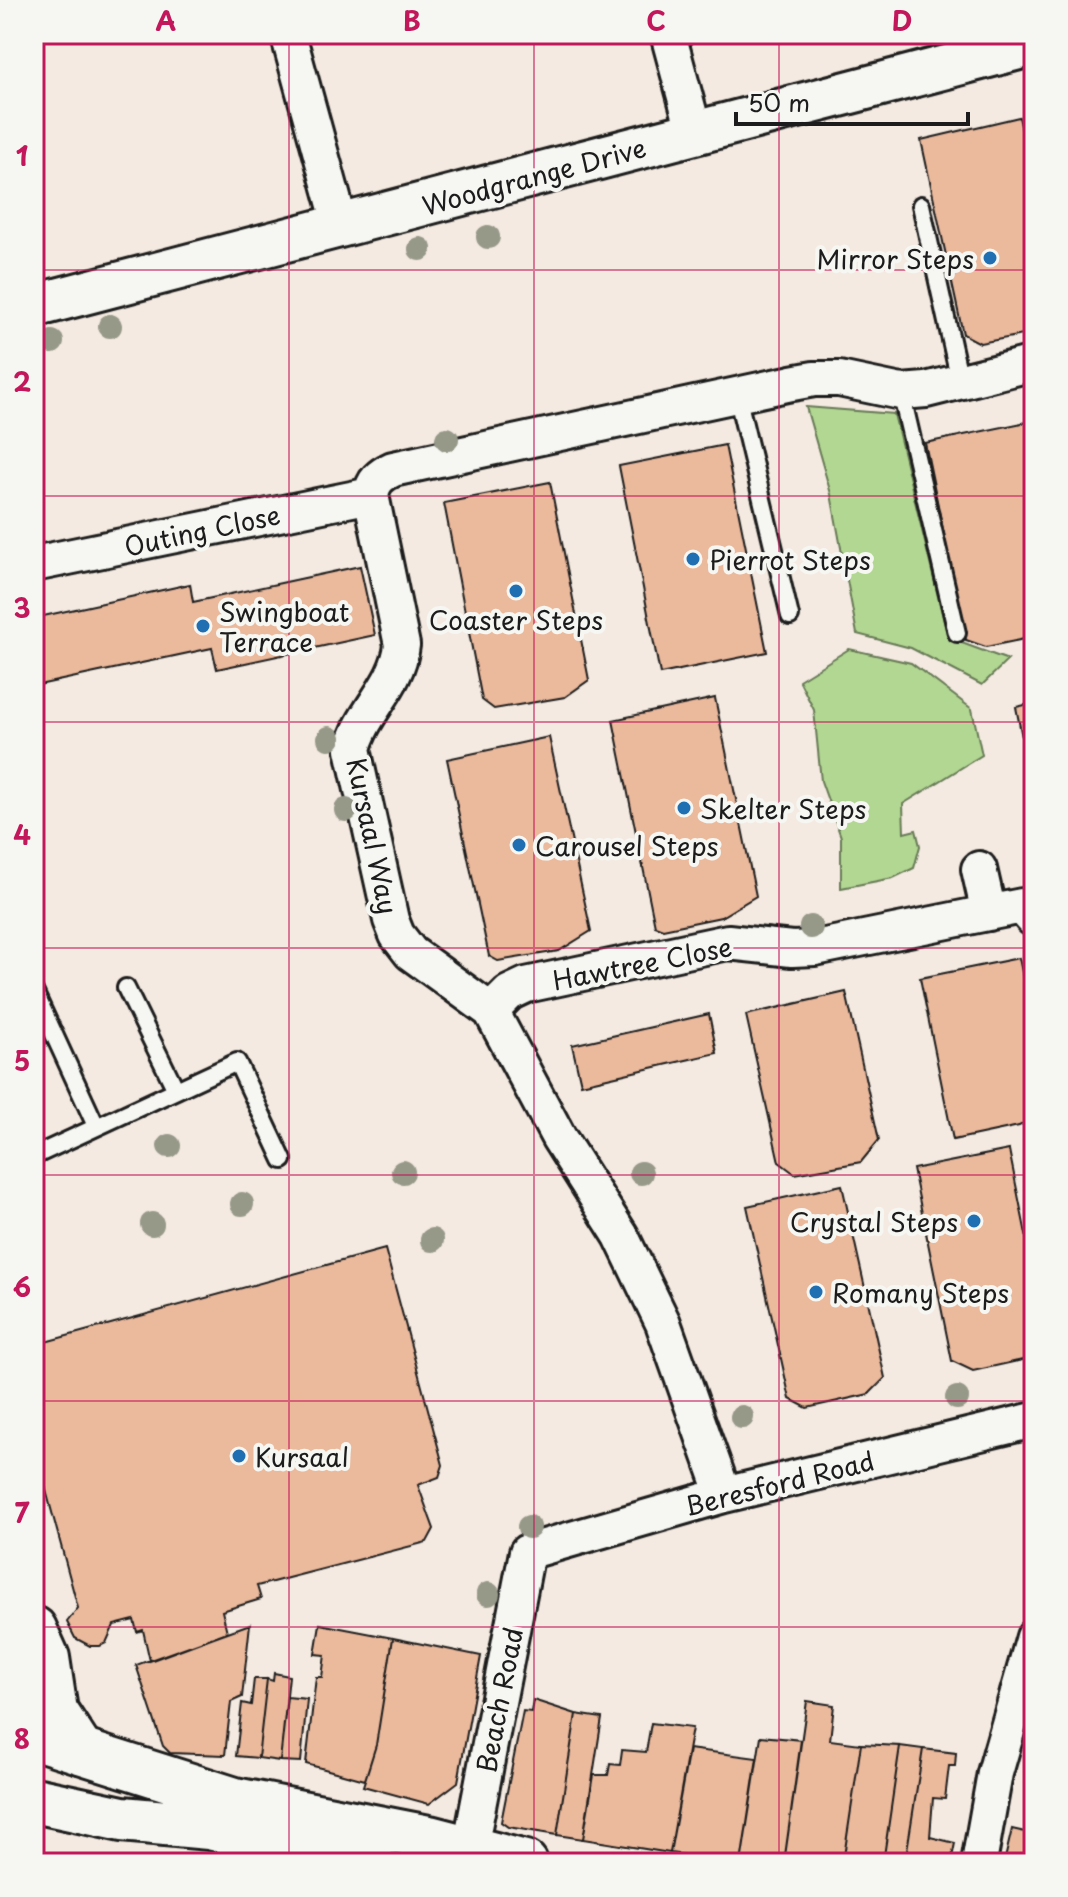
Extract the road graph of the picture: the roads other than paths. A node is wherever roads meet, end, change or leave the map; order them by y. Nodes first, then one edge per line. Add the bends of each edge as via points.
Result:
1 (288, 34) edge
2 (668, 34) edge
3 (1034, 44) edge
4 (695, 134) junction
5 (921, 205) dead end
6 (341, 227) junction
7 (34, 306) edge
8 (1034, 363) edge
9 (960, 381) junction
10 (901, 392) junction
11 (737, 395) junction
12 (371, 495) junction
13 (34, 564) edge
14 (790, 616) dead end
15 (957, 633) dead end
16 (979, 869) dead end
17 (989, 913) junction
18 (1032, 918) dead end
19 (126, 988) dead end
20 (34, 991) edge
21 (491, 1011) junction
22 (176, 1090) junction
23 (96, 1126) junction
24 (34, 1156) edge
25 (283, 1160) dead end
26 (1034, 1420) edge
27 (724, 1495) junction
28 (527, 1552) joint
29 (34, 1629) edge
30 (1034, 1637) edge
31 (1026, 1687) edge
32 (39, 1740) edge
33 (34, 1800) edge
34 (209, 1827) junction
35 (470, 1856) edge
36 (372, 1863) edge
37 (525, 1863) edge
38 (979, 1863) edge

1 - 6 street
2 - 4 street
3 - 4 street, Woodgrange Drive
4 - 6 street, Woodgrange Drive
5 - 9 lane
6 - 7 street, Woodgrange Drive
8 - 9 street
9 - 10 street
10 - 11 street via 814,379
10 - 15 lane
11 - 12 street via 393,469 380,475
11 - 14 lane
12 - 13 street, Outing Close
12 - 21 street, Kursaal Way via 402,645 401,661 366,706 353,749 351,768 366,837 397,935 411,953
16 - 17 street
17 - 18 street, Hawtree Close via 1022,906
17 - 21 street, Hawtree Close via 815,948 728,942 526,985
19 - 22 lane
20 - 23 lane
21 - 27 street, Kursaal Way via 559,1138 621,1236 663,1323
22 - 23 lane
22 - 25 lane via 237,1062
23 - 24 lane
26 - 27 street, Beresford Road
27 - 28 street, Beresford Road
28 - 35 street, Beach Road
29 - 32 main road via 47,1658
30 - 31 street
31 - 38 street via 995,1773
32 - 34 main road via 39,1776 144,1799
32 - 35 main road via 235,1800
33 - 34 main road via 122,1819
34 - 36 main road
35 - 37 main road

